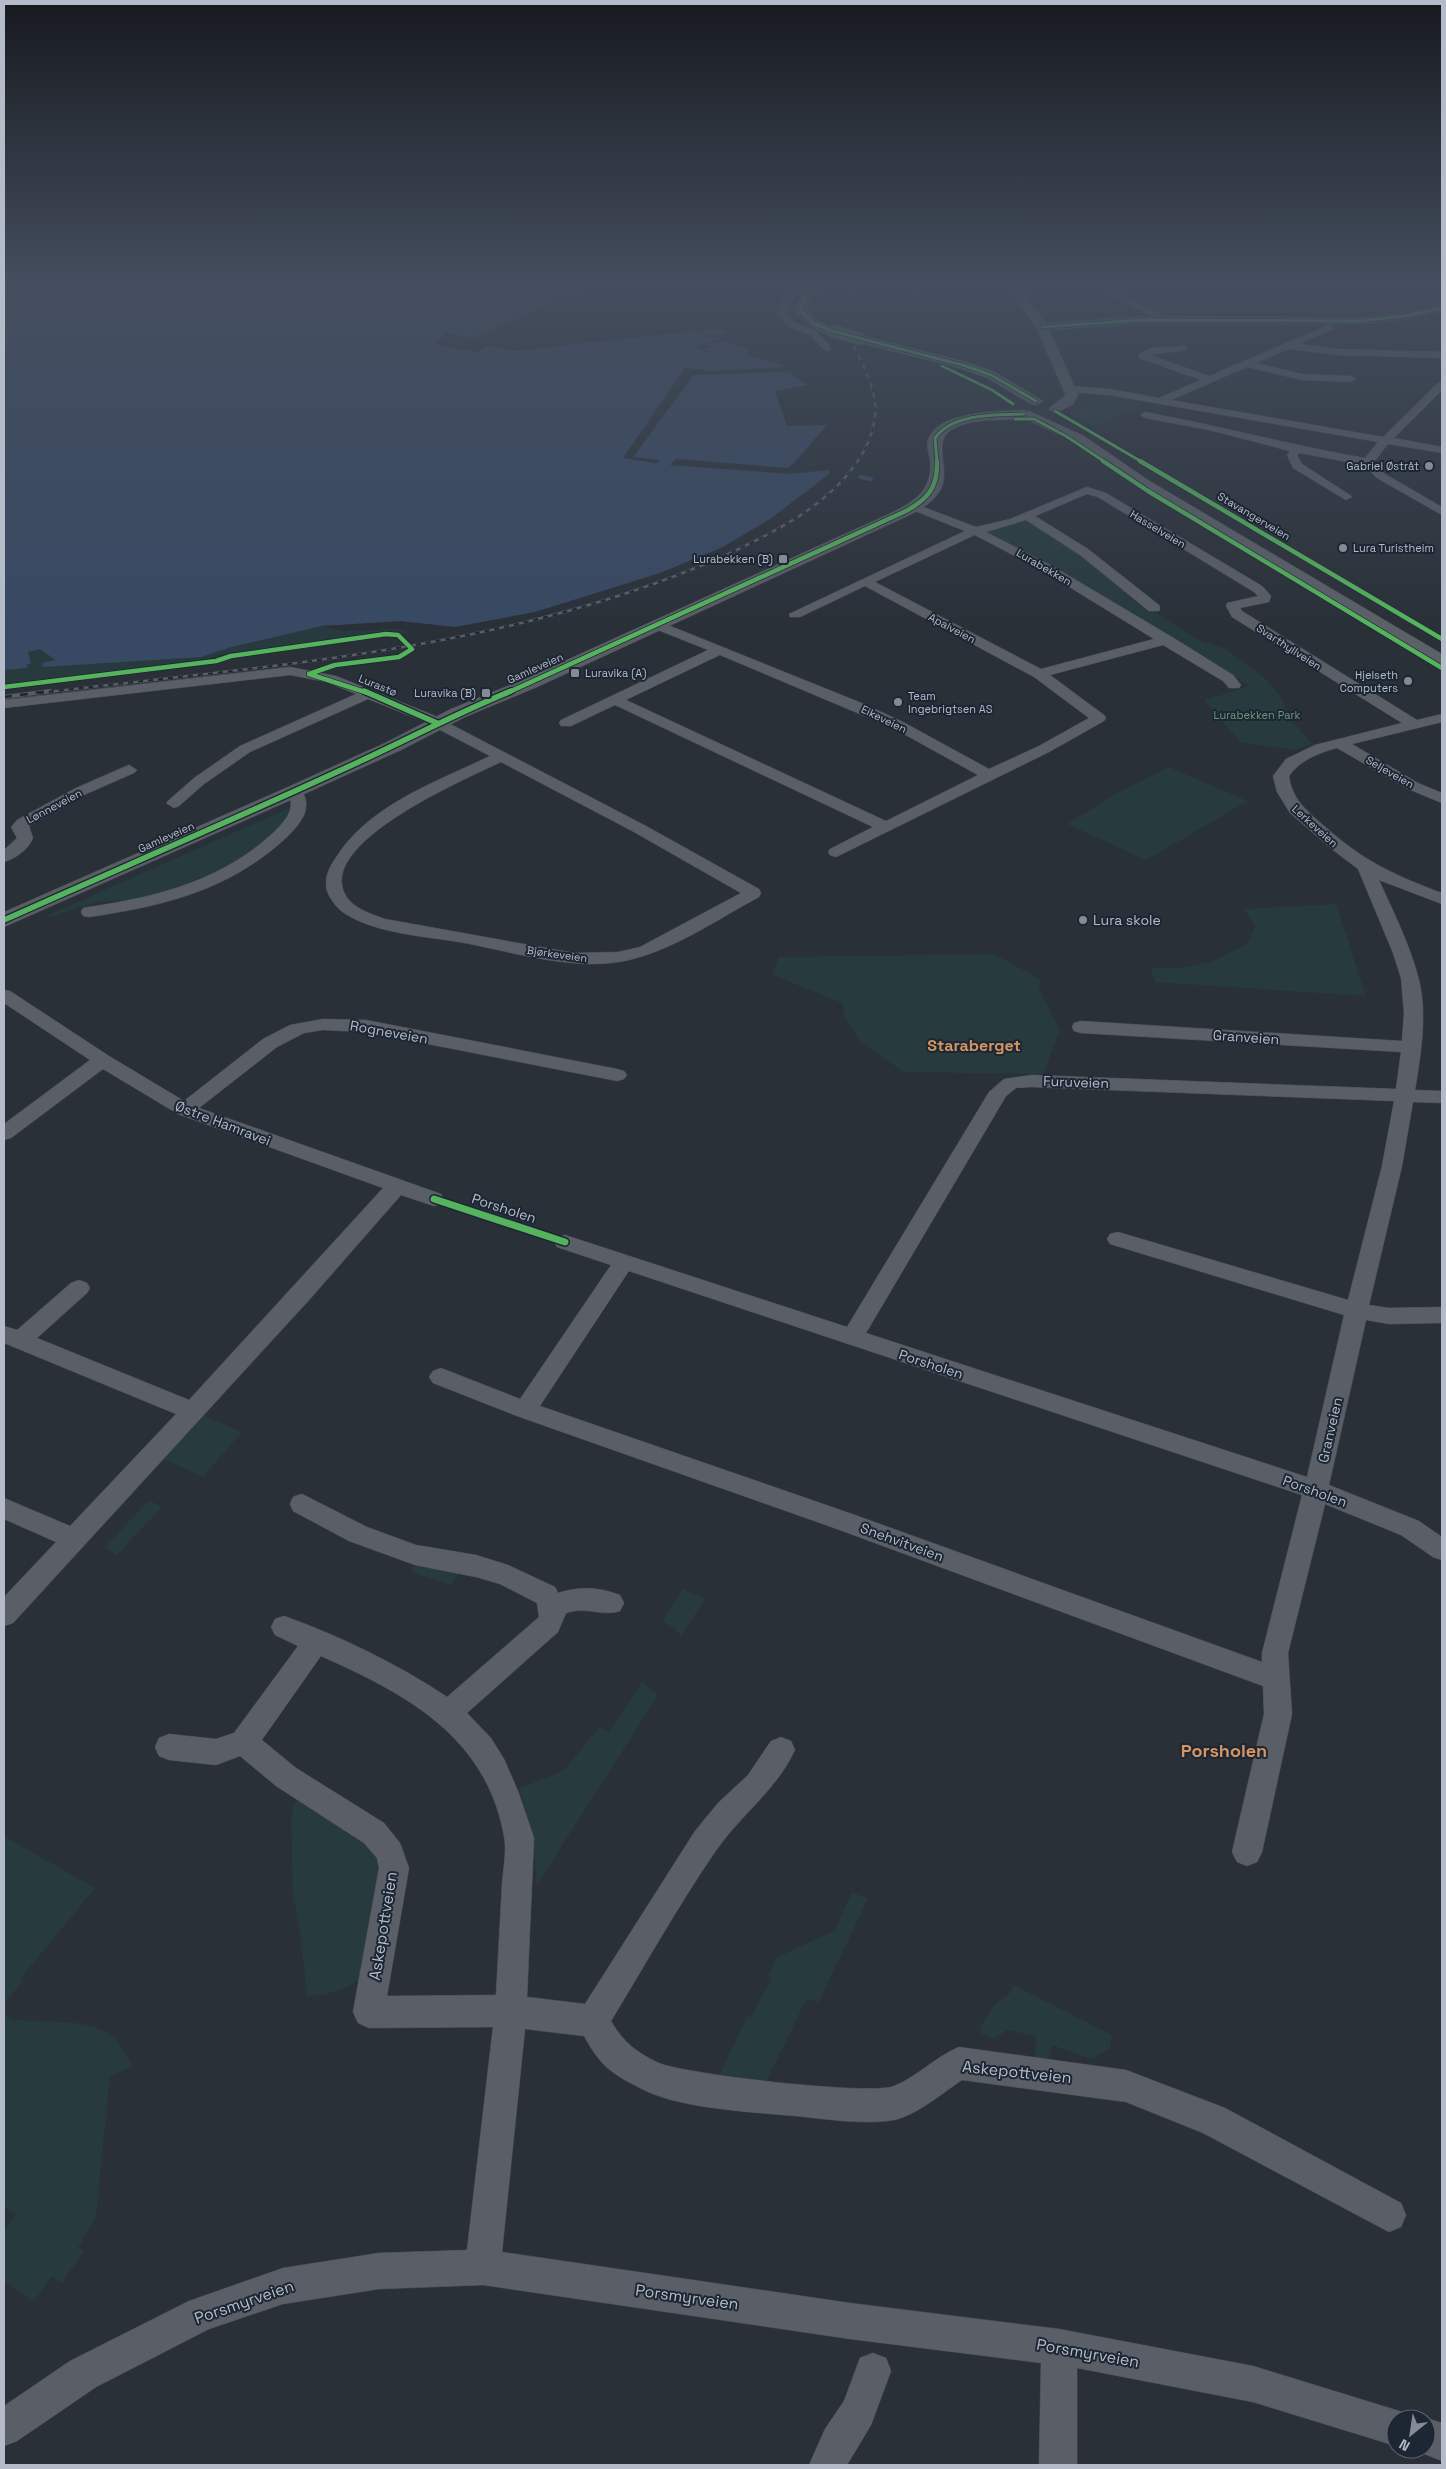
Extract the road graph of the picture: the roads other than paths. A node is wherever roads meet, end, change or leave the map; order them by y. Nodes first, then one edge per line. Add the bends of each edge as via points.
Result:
1 (999, 396) edge
2 (1017, 396) edge
3 (1061, 396) edge
4 (1071, 396) edge
5 (1133, 396) edge
6 (1170, 396) edge
7 (1431, 396) edge
8 (1160, 401) junction
9 (1013, 404) junction
10 (1032, 408) junction
11 (1055, 410) junction
12 (1144, 415) dead end
13 (975, 418) junction
14 (1386, 440) junction
15 (1296, 449) junction
16 (1442, 450) edge
17 (1368, 462) junction
18 (1346, 497) dead end
19 (914, 506) junction
20 (1442, 512) edge
21 (1027, 516) junction
22 (974, 531) junction
23 (866, 582) junction
24 (1248, 604) joint
25 (1154, 608) dead end
26 (796, 614) dead end
27 (658, 625) junction
28 (1442, 639) edge
29 (1166, 640) junction
30 (719, 650) junction
31 (1442, 661) edge
32 (1039, 674) junction
33 (1234, 685) dead end
34 (369, 693) junction
35 (615, 700) junction
36 (4, 704) edge
37 (1442, 718) edge
38 (566, 723) dead end
39 (441, 724) junction
40 (1415, 725) junction
41 (1339, 742) junction
42 (503, 756) junction
43 (128, 770) dead end
44 (989, 775) junction
45 (295, 791) junction
46 (1442, 798) edge
47 (174, 803) dead end
48 (886, 827) junction
49 (836, 852) dead end
50 (4, 856) edge
51 (1365, 866) junction
52 (1442, 899) edge
53 (89, 912) dead end
54 (4, 920) edge
55 (4, 995) edge
56 (1081, 1027) dead end
57 (1412, 1047) junction
58 (102, 1060) junction
59 (617, 1075) dead end
60 (1405, 1095) junction
61 (1442, 1097) edge
62 (185, 1110) junction
63 (4, 1134) edge
64 (397, 1186) junction
65 (434, 1199) dead end
66 (1118, 1239) dead end
67 (565, 1242) dead end
68 (625, 1261) junction
69 (80, 1288) dead end
70 (1357, 1311) junction
71 (1442, 1315) edge
72 (13, 1337) edge
73 (852, 1338) junction
74 (441, 1377) dead end
75 (191, 1410) junction
76 (526, 1410) junction
77 (1316, 1490) junction
78 (302, 1504) dead end
79 (4, 1508) edge
80 (74, 1539) junction
81 (1436, 1540) edge
82 (611, 1603) dead end
83 (552, 1606) junction
84 (4, 1615) edge
85 (284, 1627) dead end
86 (316, 1642) junction
87 (1277, 1679) junction
88 (448, 1713) junction
89 (244, 1742) junction
90 (169, 1747) dead end
91 (781, 1750) dead end
92 (1247, 1852) dead end
93 (511, 2011) junction
94 (593, 2021) junction
95 (1389, 2215) dead end
96 (483, 2267) junction
97 (1059, 2347) junction
98 (873, 2371) dead end
99 (1386, 2424) edge
100 (4, 2428) edge
101 (828, 2465) edge
102 (1058, 2465) edge

1 - 9 main road
2 - 10 main road
3 - 10 street
4 - 11 street
5 - 8 street
6 - 8 street
7 - 14 street
8 - 14 street
9 - 10 main road
9 - 13 main road, Gamleveien
10 - 11 main road via 1042,415
10 - 13 main road, Gamleveien
10 - 31 main road via 1143,483
11 - 28 main road, Stavangerveien
12 - 15 street
13 - 19 main road, Gamleveien via 941,430 936,436 938,482 929,495
14 - 16 street
14 - 17 street
15 - 17 street
15 - 18 street via 1292,455 1297,466
17 - 20 street via 1381,476
19 - 22 street, Lurabekken
19 - 27 main road, Gamleveien
21 - 22 street, Hasselveien
21 - 24 street, Hasselveien via 1087,490 1102,495 1265,596
21 - 25 street via 1084,552
22 - 23 street
22 - 29 street, Lurabekken via 1011,548
23 - 26 street
23 - 32 street, Apalveien
24 - 40 street, Svarthyllveien via 1232,606 1237,614
27 - 30 street, Eikeveien
27 - 39 main road, Gamleveien
29 - 32 street
29 - 33 street, Lurabekken via 1228,678
30 - 35 street
30 - 44 street, Eikeveien via 898,725
32 - 44 street, Apalveien via 1099,718
34 - 36 street, Lurastø via 331,679 290,671
34 - 39 street, Lurastø
34 - 47 street, Lurastø via 245,749
35 - 38 street
35 - 48 street
37 - 40 street, Lerkeveien
39 - 42 street, Bjørkeveien
39 - 45 main road, Gamleveien
40 - 41 street, Lerkeveien
41 - 46 street, Seljeveien via 1413,786
41 - 51 street, Lerkeveien via 1291,762 1281,776 1282,790 1290,804 1340,849
42 - 42 street, Bjørkeveien via 396,809 356,842 339,864 332,882 343,906 354,914 381,923 574,958 598,959 646,951 753,893
43 - 50 street, Lønneveien via 29,818 19,828 25,838 23,844
44 - 48 street
45 - 53 street via 302,807 296,818 260,854 236,870 182,895
45 - 54 main road, Gamleveien
48 - 49 street
51 - 52 street, Lerkeveien
51 - 57 street, Granveien via 1410,978
55 - 58 street, Østre Hamravei
56 - 57 street, Granveien
57 - 60 street, Granveien
58 - 62 street, Østre Hamravei
58 - 63 street
59 - 62 street, Rogneveien via 366,1026 334,1023 298,1028 278,1037
60 - 61 street, Furuveien
60 - 70 street, Granveien via 1392,1166
60 - 73 street, Furuveien via 1041,1081 1011,1084 999,1092
62 - 64 street, Østre Hamravei
64 - 65 street, Østre Hamravei
64 - 75 street via 302,1293
66 - 70 street
67 - 68 street, Porsholen
68 - 73 street, Porsholen
68 - 76 street
69 - 72 street
70 - 71 street via 1389,1316
70 - 77 street, Granveien
72 - 75 street
73 - 77 street, Porsholen
74 - 76 street, Snehvitveien
75 - 80 street
76 - 87 street, Snehvitveien
77 - 81 street, Porsholen
77 - 87 street via 1275,1653
78 - 83 street via 358,1534 415,1555 476,1566 508,1576 546,1595
79 - 80 street
80 - 84 street
82 - 83 street via 578,1598
83 - 88 street via 549,1624
85 - 86 street
86 - 88 street via 394,1679
86 - 89 street
87 - 92 street via 1278,1714
88 - 93 street via 481,1748 500,1782 519,1838
89 - 90 street via 216,1752
89 - 93 street, Askepottveien via 286,1777 374,1833 392,1855 394,1868 369,2012
91 - 94 street via 758,1784 705,1841
93 - 94 street, Askepottveien
93 - 96 street
94 - 95 street, Askepottveien via 609,2049 627,2063 656,2078 723,2092 852,2105 897,2103 959,2063 1126,2086 1213,2120
96 - 97 street, Porsmyrveien via 850,2322
96 - 100 street, Porsmyrveien via 379,2270 283,2286 202,2314 83,2374
97 - 99 street, Porsmyrveien via 1253,2384
97 - 102 street
98 - 101 street via 858,2412 838,2442

